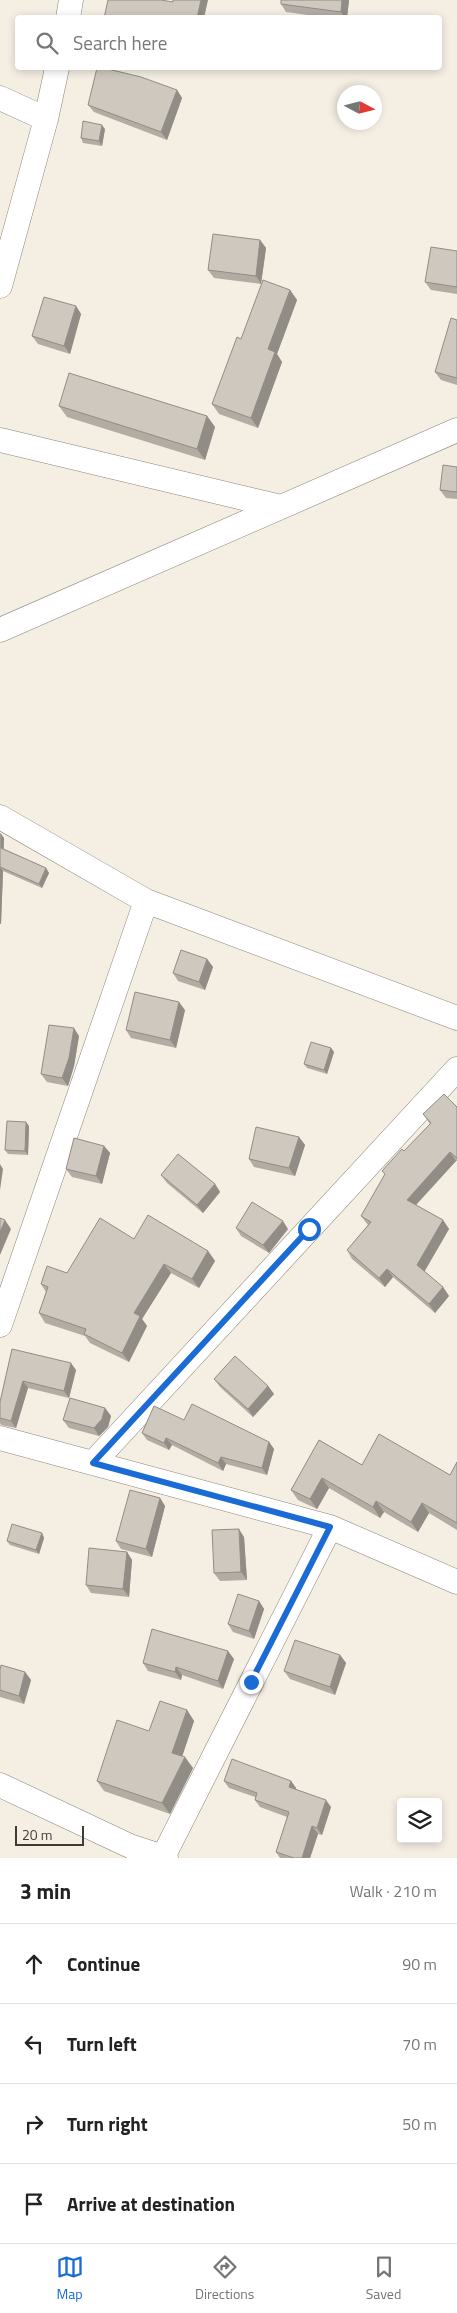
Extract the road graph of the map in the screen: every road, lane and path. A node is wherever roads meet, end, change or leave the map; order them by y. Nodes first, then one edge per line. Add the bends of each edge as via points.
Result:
1 (71, 0) edge
2 (68, 15) edge
3 (57, 70) edge
4 (0, 98) edge
5 (46, 119) junction
6 (0, 286) edge
7 (457, 430) edge
8 (0, 440) edge
9 (281, 507) junction
10 (0, 630) edge
11 (0, 817) edge
12 (146, 901) junction
13 (457, 1018) edge
14 (457, 1069) edge
15 (0, 1326) edge
16 (0, 1438) edge
17 (93, 1463) junction
18 (330, 1527) junction
19 (457, 1582) edge
20 (0, 1785) edge
21 (128, 1853) edge
22 (165, 1858) edge

1 - 2 street
3 - 5 street
4 - 5 street
5 - 6 street
7 - 9 street
8 - 9 street
9 - 10 street
11 - 12 street
12 - 13 street
12 - 15 street
14 - 17 street
16 - 17 street
17 - 18 street
18 - 19 street
18 - 22 street
20 - 21 street
21 - 22 street

